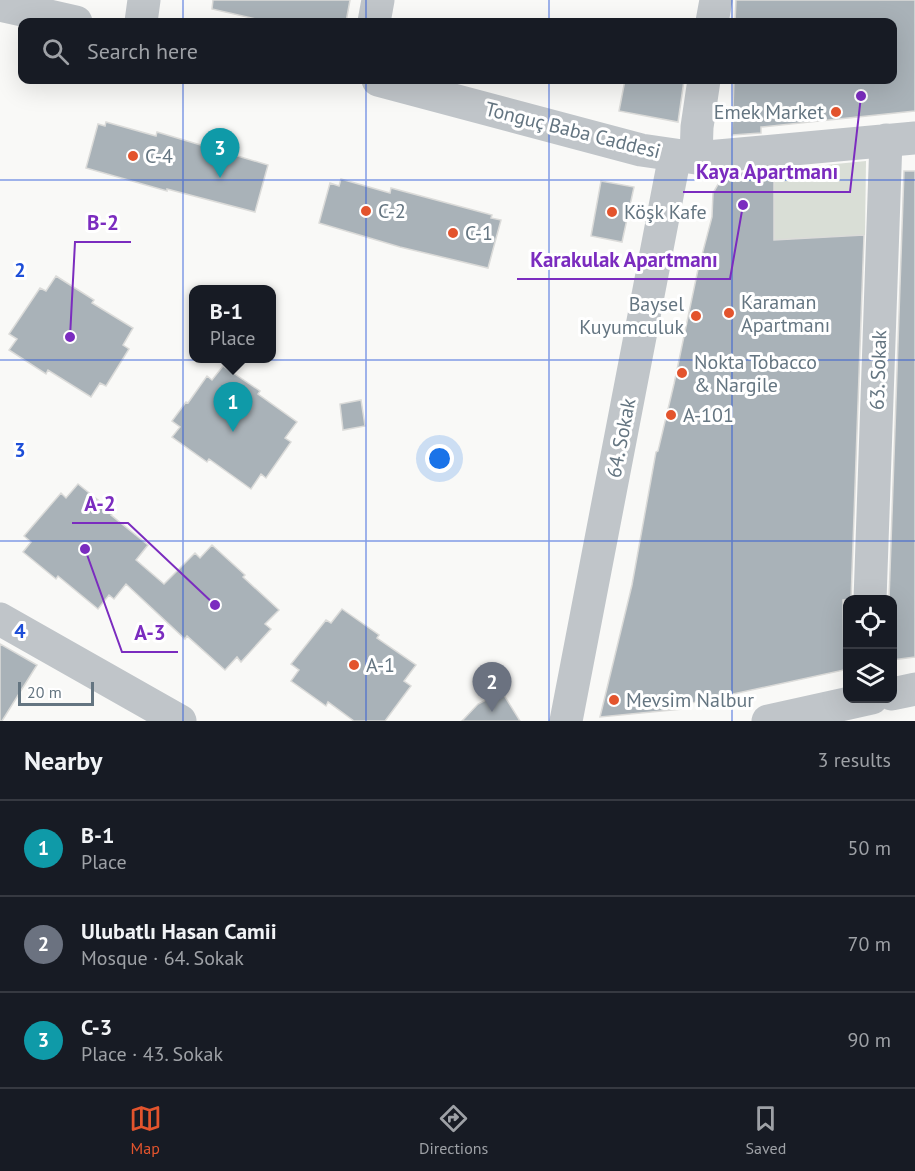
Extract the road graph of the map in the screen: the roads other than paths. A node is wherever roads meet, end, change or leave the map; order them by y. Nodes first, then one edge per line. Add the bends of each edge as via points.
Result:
1 (144, 0) edge
2 (378, 0) edge
3 (716, 0) edge
4 (5, 4) edge
5 (60, 18) edge
6 (142, 18) edge
7 (375, 18) edge
8 (713, 18) edge
9 (393, 84) edge
10 (703, 84) edge
11 (901, 139) edge
12 (686, 157) junction
13 (870, 595) edge
14 (0, 619) edge
15 (915, 689) edge
16 (897, 695) edge
17 (867, 703) edge
18 (180, 721) edge
19 (566, 721) edge
20 (768, 721) edge

1 - 6 street
2 - 7 street
3 - 8 street
4 - 5 street
9 - 12 street, Tonguç Baba Caddesi via 641,150
10 - 12 street, 64. Sokak via 697,127
11 - 12 street, Tonguç Baba Caddesi
11 - 13 street, 63. Sokak
12 - 19 street, 64. Sokak
14 - 18 street
15 - 16 street
17 - 20 street

